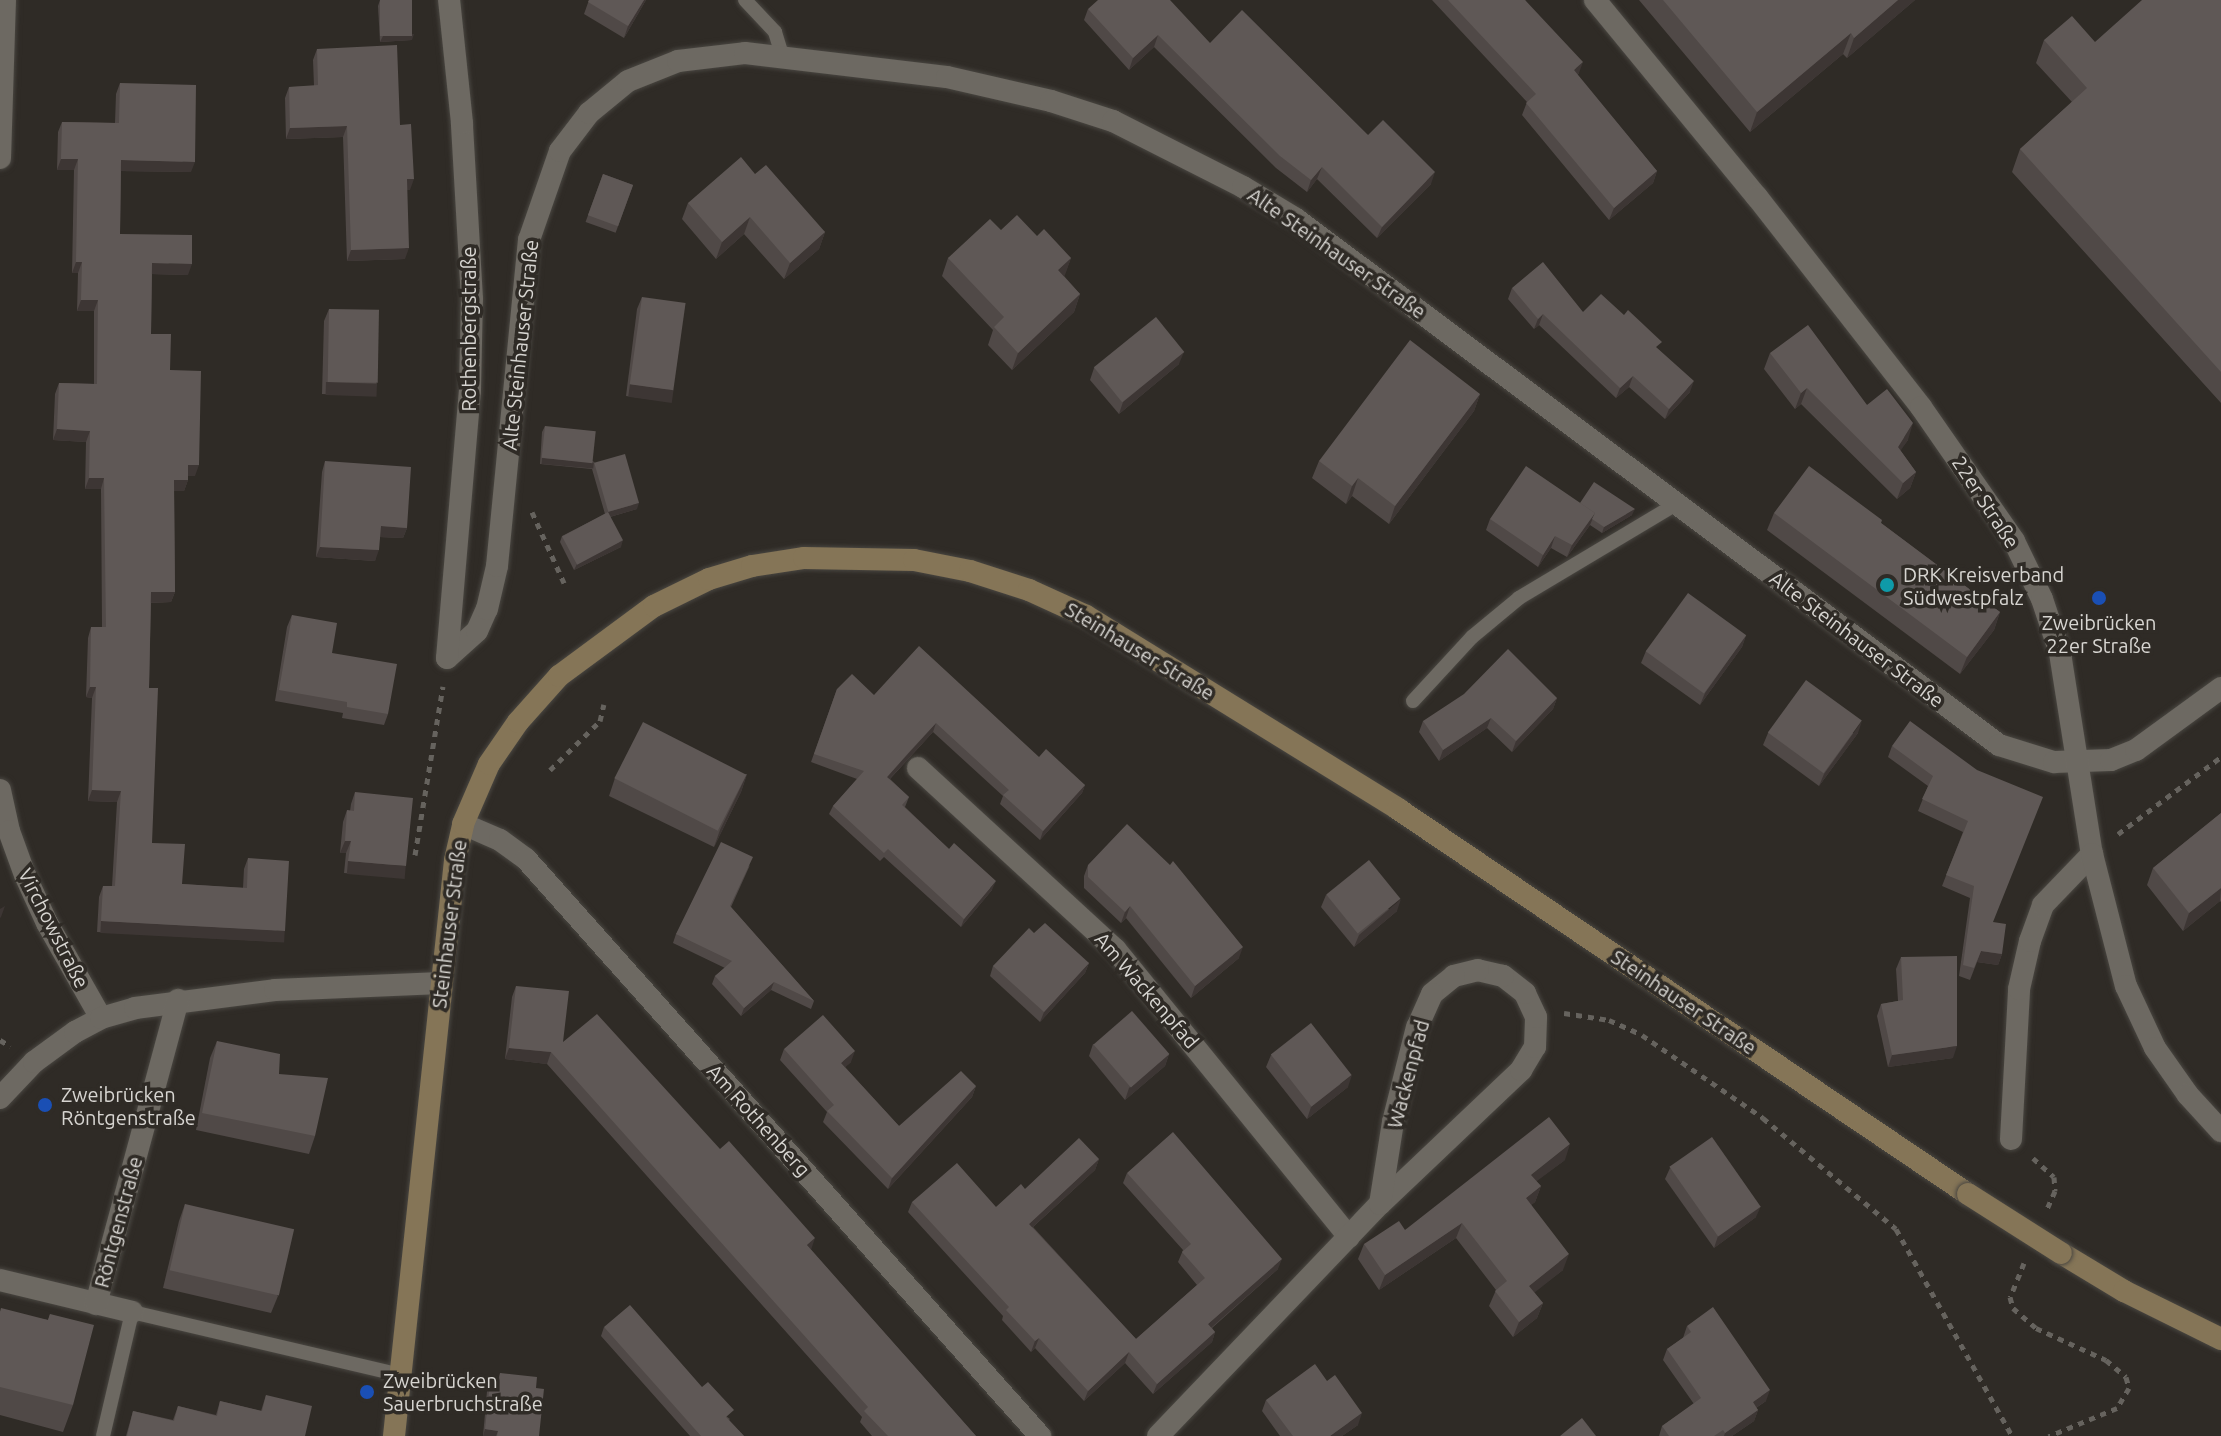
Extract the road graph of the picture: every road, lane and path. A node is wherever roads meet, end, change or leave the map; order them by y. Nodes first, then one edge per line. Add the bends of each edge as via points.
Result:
1 (5, 0) edge
2 (449, 0) edge
3 (745, 0) edge
4 (1595, 0) edge
5 (782, 55) junction
6 (0, 158) edge
7 (505, 481) junction
8 (1676, 504) junction
9 (564, 583) dead end
10 (447, 658) junction
11 (2218, 696) edge
12 (1413, 701) dead end
13 (604, 704) dead end
14 (2221, 757) edge
15 (2078, 763) junction
16 (918, 768) dead end
17 (550, 770) dead end
18 (0, 790) edge
19 (463, 824) junction
20 (2092, 854) junction
21 (415, 855) dead end
22 (441, 983) junction
23 (178, 1000) junction
24 (1536, 1017) junction
25 (101, 1018) junction
26 (0, 1098) edge
27 (2221, 1131) edge
28 (2011, 1139) joint
29 (1380, 1204) junction
30 (2044, 1217) dead end
31 (1349, 1237) junction
32 (2027, 1257) dead end
33 (0, 1280) edge
34 (96, 1304) junction
35 (132, 1312) junction
36 (2221, 1339) edge
37 (401, 1375) junction
38 (103, 1436) edge
39 (394, 1436) edge
40 (1040, 1436) edge
41 (1158, 1436) edge
42 (2012, 1436) edge
43 (2049, 1436) edge

1 - 6 street
2 - 10 street, Rothenbergstraße via 472,299 470,391
3 - 5 lane via 775,32
4 - 15 street, 22er Straße via 1757,197 1990,502 2042,599 2060,653
5 - 7 street, Alte Steinhauser Straße via 745,53 678,61 628,81 589,113 560,151 529,240
5 - 8 street, Alte Steinhauser Straße via 947,77 1051,101 1113,121 1174,150 1296,219
7 - 9 path via 538,520
7 - 10 street, Alte Steinhauser Straße via 487,609 477,631
8 - 12 lane via 1519,598 1472,637
8 - 15 street, Alte Steinhauser Straße via 1999,745 2028,756
10 - 21 path
11 - 15 street, Alte Steinhauser Straße via 2136,750 2111,760
13 - 17 path via 600,721
14 - 20 path
15 - 20 street, 22er Straße
16 - 31 street, Am Wackenpfad via 1115,949
18 - 25 street, Virchowstraße via 25,875
19 - 22 main road, Steinhauser Straße
19 - 36 main road, Steinhauser Straße, bridge via 489,764 518,722 559,676 654,606 709,579 804,558 914,560 970,571 1086,616 1384,801 1968,1194 2124,1291
19 - 40 street, Am Rothenberg via 526,859
20 - 27 street, 22er Straße via 2126,986 2155,1048
20 - 28 street via 2043,905 2030,941 2019,989
22 - 23 street
22 - 37 main road, Steinhauser Straße
23 - 25 street
23 - 34 street, Röntgenstraße
24 - 29 street via 1535,1047 1521,1070
24 - 29 street, Wackenpfad via 1525,993 1514,984 1478,970 1454,976 1432,994 1417,1027 1393,1122
24 - 42 path via 1565,1013 1609,1020 1642,1035 1763,1118 1896,1229
25 - 26 street via 34,1062
28 - 30 path via 2054,1177 2055,1191
29 - 31 street
31 - 41 street
32 - 43 path via 2010,1297 2013,1308 2036,1328 2106,1360 2126,1377 2129,1388 2117,1408
33 - 34 street, Röntgenstraße
34 - 35 street, Röntgenstraße
35 - 37 lane
35 - 38 lane, Röntgenstraße
37 - 39 main road, Steinhauser Straße

